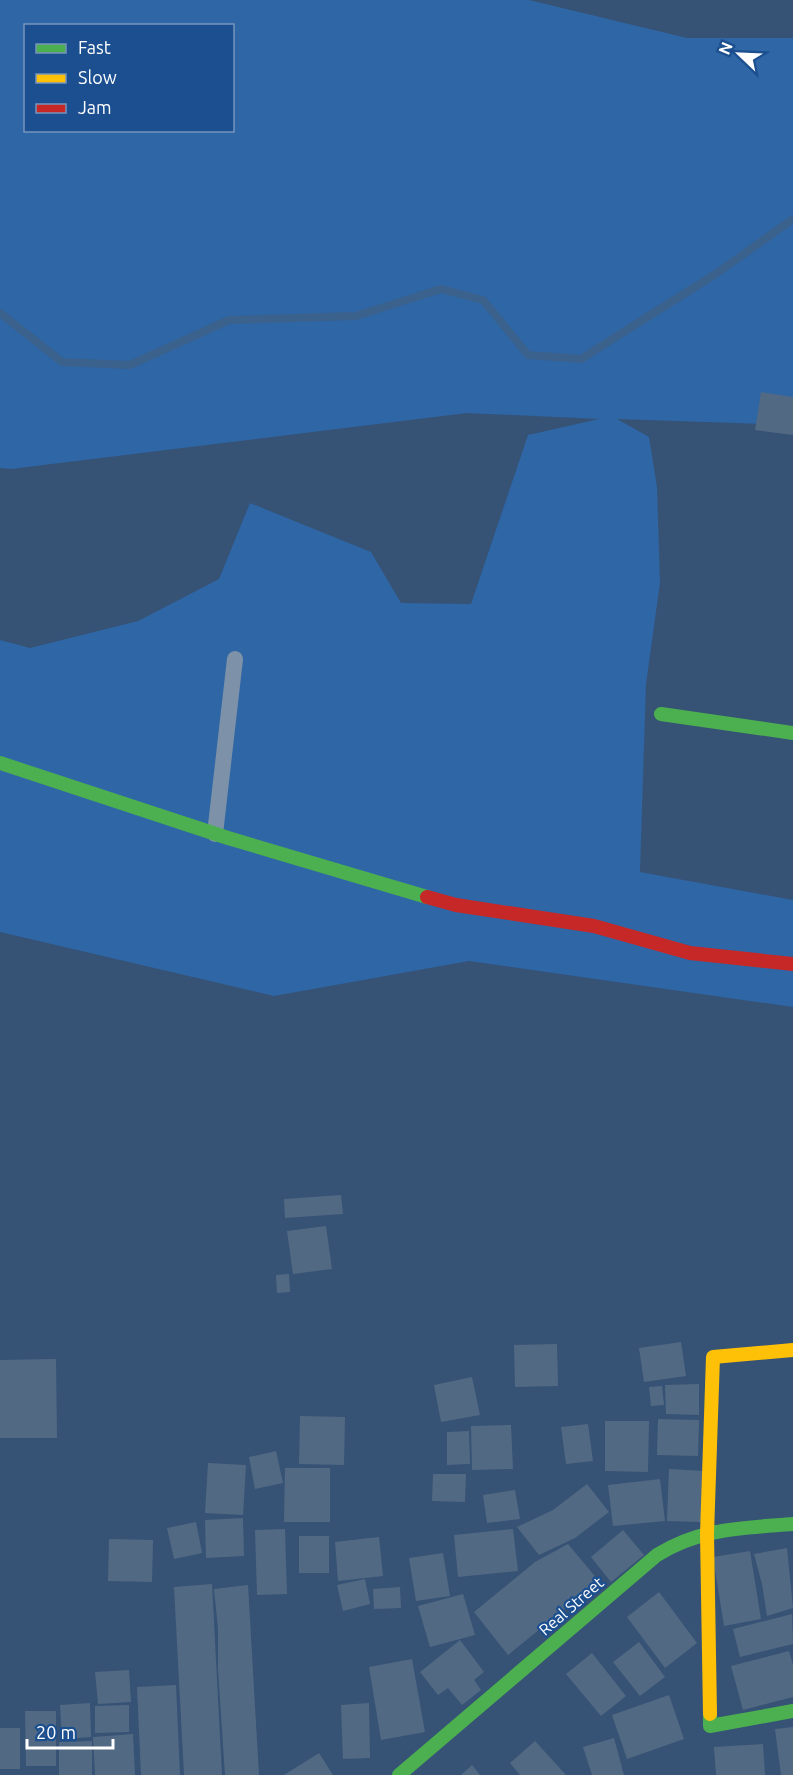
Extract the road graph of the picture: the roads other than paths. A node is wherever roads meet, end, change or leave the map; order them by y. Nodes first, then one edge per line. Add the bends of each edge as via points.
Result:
1 (235, 660) dead end
2 (661, 714) dead end
3 (793, 733) edge
4 (0, 763) edge
5 (215, 834) junction
6 (793, 964) edge
7 (793, 1350) edge
8 (793, 1524) edge
9 (707, 1534) junction
10 (793, 1711) edge
11 (399, 1775) edge

1 - 5 lane
2 - 3 street
4 - 5 street
5 - 6 street via 456,905 594,926 690,953
7 - 9 street via 713,1357
8 - 9 street, Real Street
9 - 10 street via 710,1726
9 - 11 street, Real Street via 667,1548 647,1562

